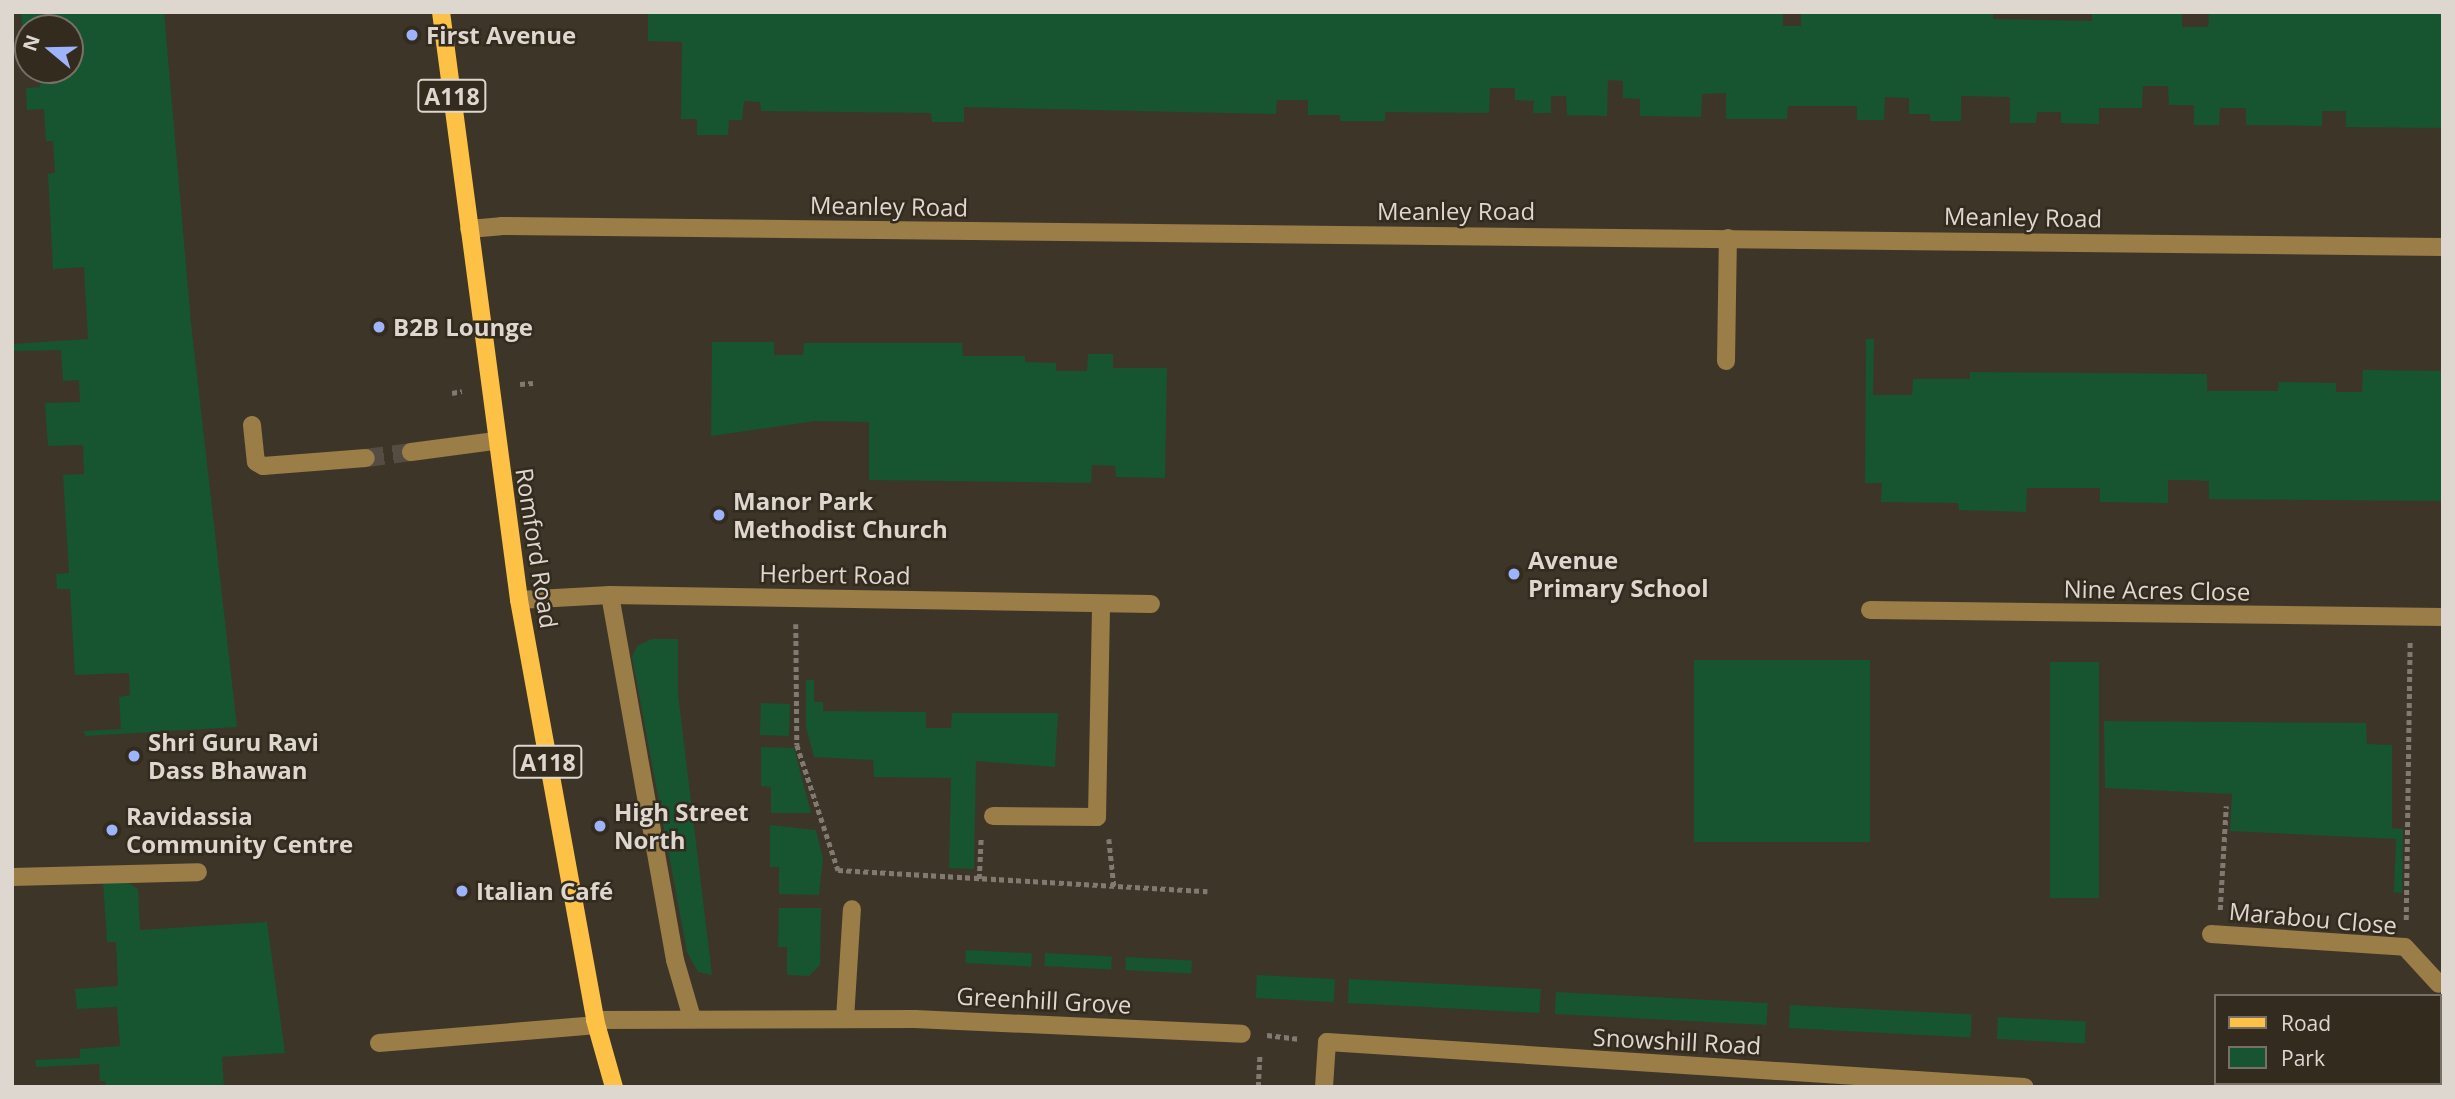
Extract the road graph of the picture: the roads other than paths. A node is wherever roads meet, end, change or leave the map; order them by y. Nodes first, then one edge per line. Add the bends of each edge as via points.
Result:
1 (441, 12) edge
2 (469, 229) junction
3 (1728, 238) junction
4 (2443, 247) edge
5 (1726, 361) dead end
6 (252, 425) dead end
7 (495, 441) junction
8 (411, 452) tunnel mouth
9 (366, 458) tunnel mouth
10 (610, 595) junction
11 (519, 600) junction
12 (1101, 604) junction
13 (1151, 604) dead end
14 (1870, 610) dead end
15 (2443, 617) edge
16 (993, 816) dead end
17 (198, 872) dead end
18 (12, 877) edge
19 (852, 908) dead end
20 (2215, 935) road end
21 (2437, 986) edge
22 (692, 1018) junction
23 (845, 1019) junction
24 (596, 1022) junction
25 (1242, 1034) dead end
26 (379, 1043) dead end
27 (1824, 1081) edge
28 (614, 1087) edge
29 (1324, 1087) edge
30 (2025, 1087) edge

1 - 2 main road, Romford Road / A118
2 - 3 street, Meanley Road
2 - 7 main road, Romford Road / A118
3 - 4 street, Meanley Road
3 - 5 street
6 - 9 street via 256,462 263,466
7 - 8 street
7 - 11 main road, Romford Road / A118
10 - 11 street, Herbert Road
10 - 12 street, Herbert Road
10 - 22 street via 675,960
11 - 24 main road, Romford Road / A118
12 - 13 street, Herbert Road
12 - 16 street via 1097,817
14 - 15 street, Nine Acres Close
17 - 18 street
19 - 23 street
20 - 21 street, Marabou Close via 2404,947
22 - 23 street, Greenhill Grove
22 - 24 street, Greenhill Grove
23 - 25 street, Greenhill Grove
24 - 26 street, Greenhill Grove
24 - 28 main road, Romford Road / A118
27 - 29 street, Snowshill Road via 1327,1042
27 - 30 street, Snowshill Road

